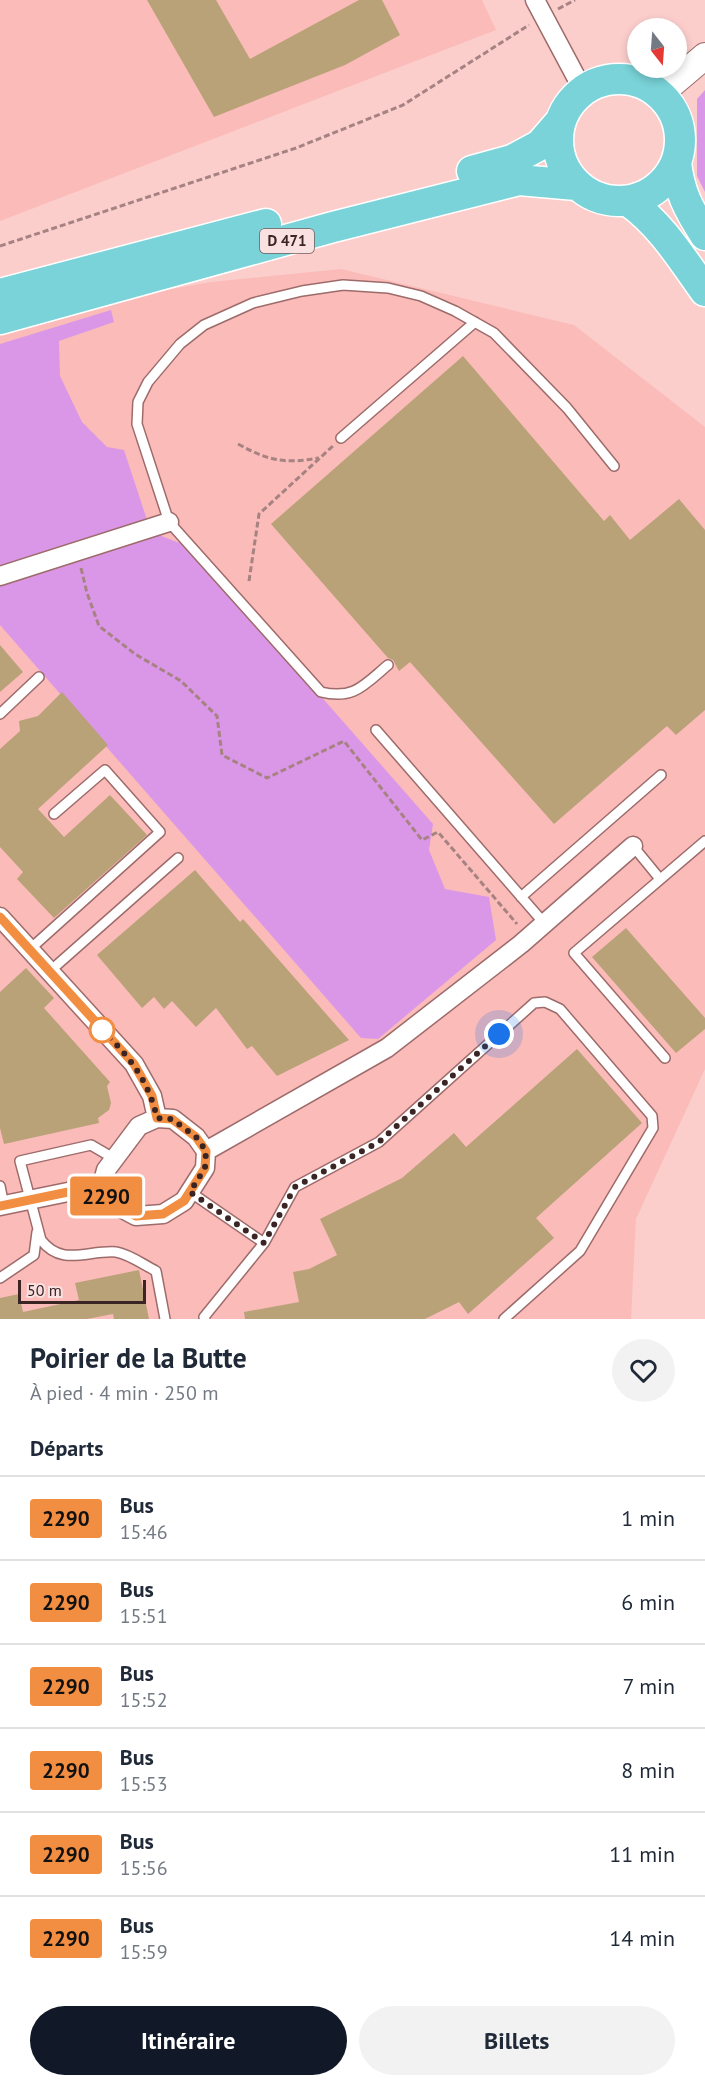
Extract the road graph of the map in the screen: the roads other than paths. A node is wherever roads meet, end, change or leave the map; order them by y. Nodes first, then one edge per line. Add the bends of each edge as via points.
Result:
1 (539, 8) edge
2 (705, 56) edge
3 (583, 90) junction
4 (660, 94) junction
5 (559, 123) junction
6 (676, 162) junction
7 (576, 185) junction
8 (628, 201) junction
9 (705, 235) edge
10 (705, 291) edge
11 (0, 294) edge
12 (0, 319) edge
13 (475, 322) junction
14 (341, 438) road end
15 (614, 466) dead end
16 (169, 522) junction
17 (0, 576) edge
18 (388, 665) dead end
19 (39, 677) dead end
20 (0, 714) edge
21 (376, 730) dead end
22 (661, 775) dead end
23 (54, 814) dead end
24 (705, 841) edge
25 (633, 846) joint
26 (178, 858) dead end
27 (660, 879) junction
28 (521, 897) junction
29 (0, 917) edge
30 (544, 923) junction
31 (29, 950) junction
32 (49, 972) junction
33 (665, 1058) dead end
34 (157, 1118) junction
35 (206, 1151) junction
36 (115, 1159) junction
37 (102, 1185) junction
38 (0, 1186) edge
39 (190, 1192) junction
40 (30, 1200) junction
41 (2, 1206) edge
42 (37, 1227) junction
43 (264, 1243) junction
44 (0, 1278) edge
45 (165, 1319) edge
46 (205, 1319) edge
47 (504, 1319) edge

1 - 3 street
2 - 4 street
3 - 4 main road via 601,81 622,79 642,83
3 - 5 main road via 568,105
4 - 6 main road via 673,111 680,131
5 - 7 main road via 559,157
5 - 11 main road, D 471 via 540,145 512,160
6 - 8 main road via 657,188
6 - 9 main road via 678,184
7 - 8 main road via 600,199
7 - 12 main road, D 471 via 519,180
8 - 10 main road via 646,214
13 - 14 lane
13 - 15 lane via 494,333 528,366
13 - 16 lane via 421,296 388,288 343,285 253,303 204,325 180,344 148,382 138,402 137,424
16 - 17 street
16 - 18 lane via 321,692 338,696 353,693
19 - 20 lane
21 - 28 lane
22 - 28 lane
23 - 31 lane via 105,770 160,832
24 - 27 lane
25 - 27 lane
25 - 30 street
26 - 32 lane
27 - 33 lane via 574,953
28 - 30 lane
29 - 31 street
30 - 35 street via 387,1048
31 - 32 street
32 - 34 street via 134,1064 152,1096
34 - 35 street via 172,1119 196,1137
34 - 36 street via 139,1126
35 - 39 street via 205,1168
36 - 37 street via 106,1170
36 - 40 lane via 91,1145 20,1161
37 - 39 street via 108,1201 136,1216 163,1214 184,1201
37 - 40 street
38 - 41 lane
39 - 43 lane
40 - 41 street
40 - 42 lane
42 - 44 lane via 34,1255
42 - 45 lane via 49,1250 64,1256 118,1252 156,1270
43 - 46 lane
43 - 47 lane via 295,1187 379,1142 534,1003 545,1002 560,1009 652,1116 653,1128 580,1251

